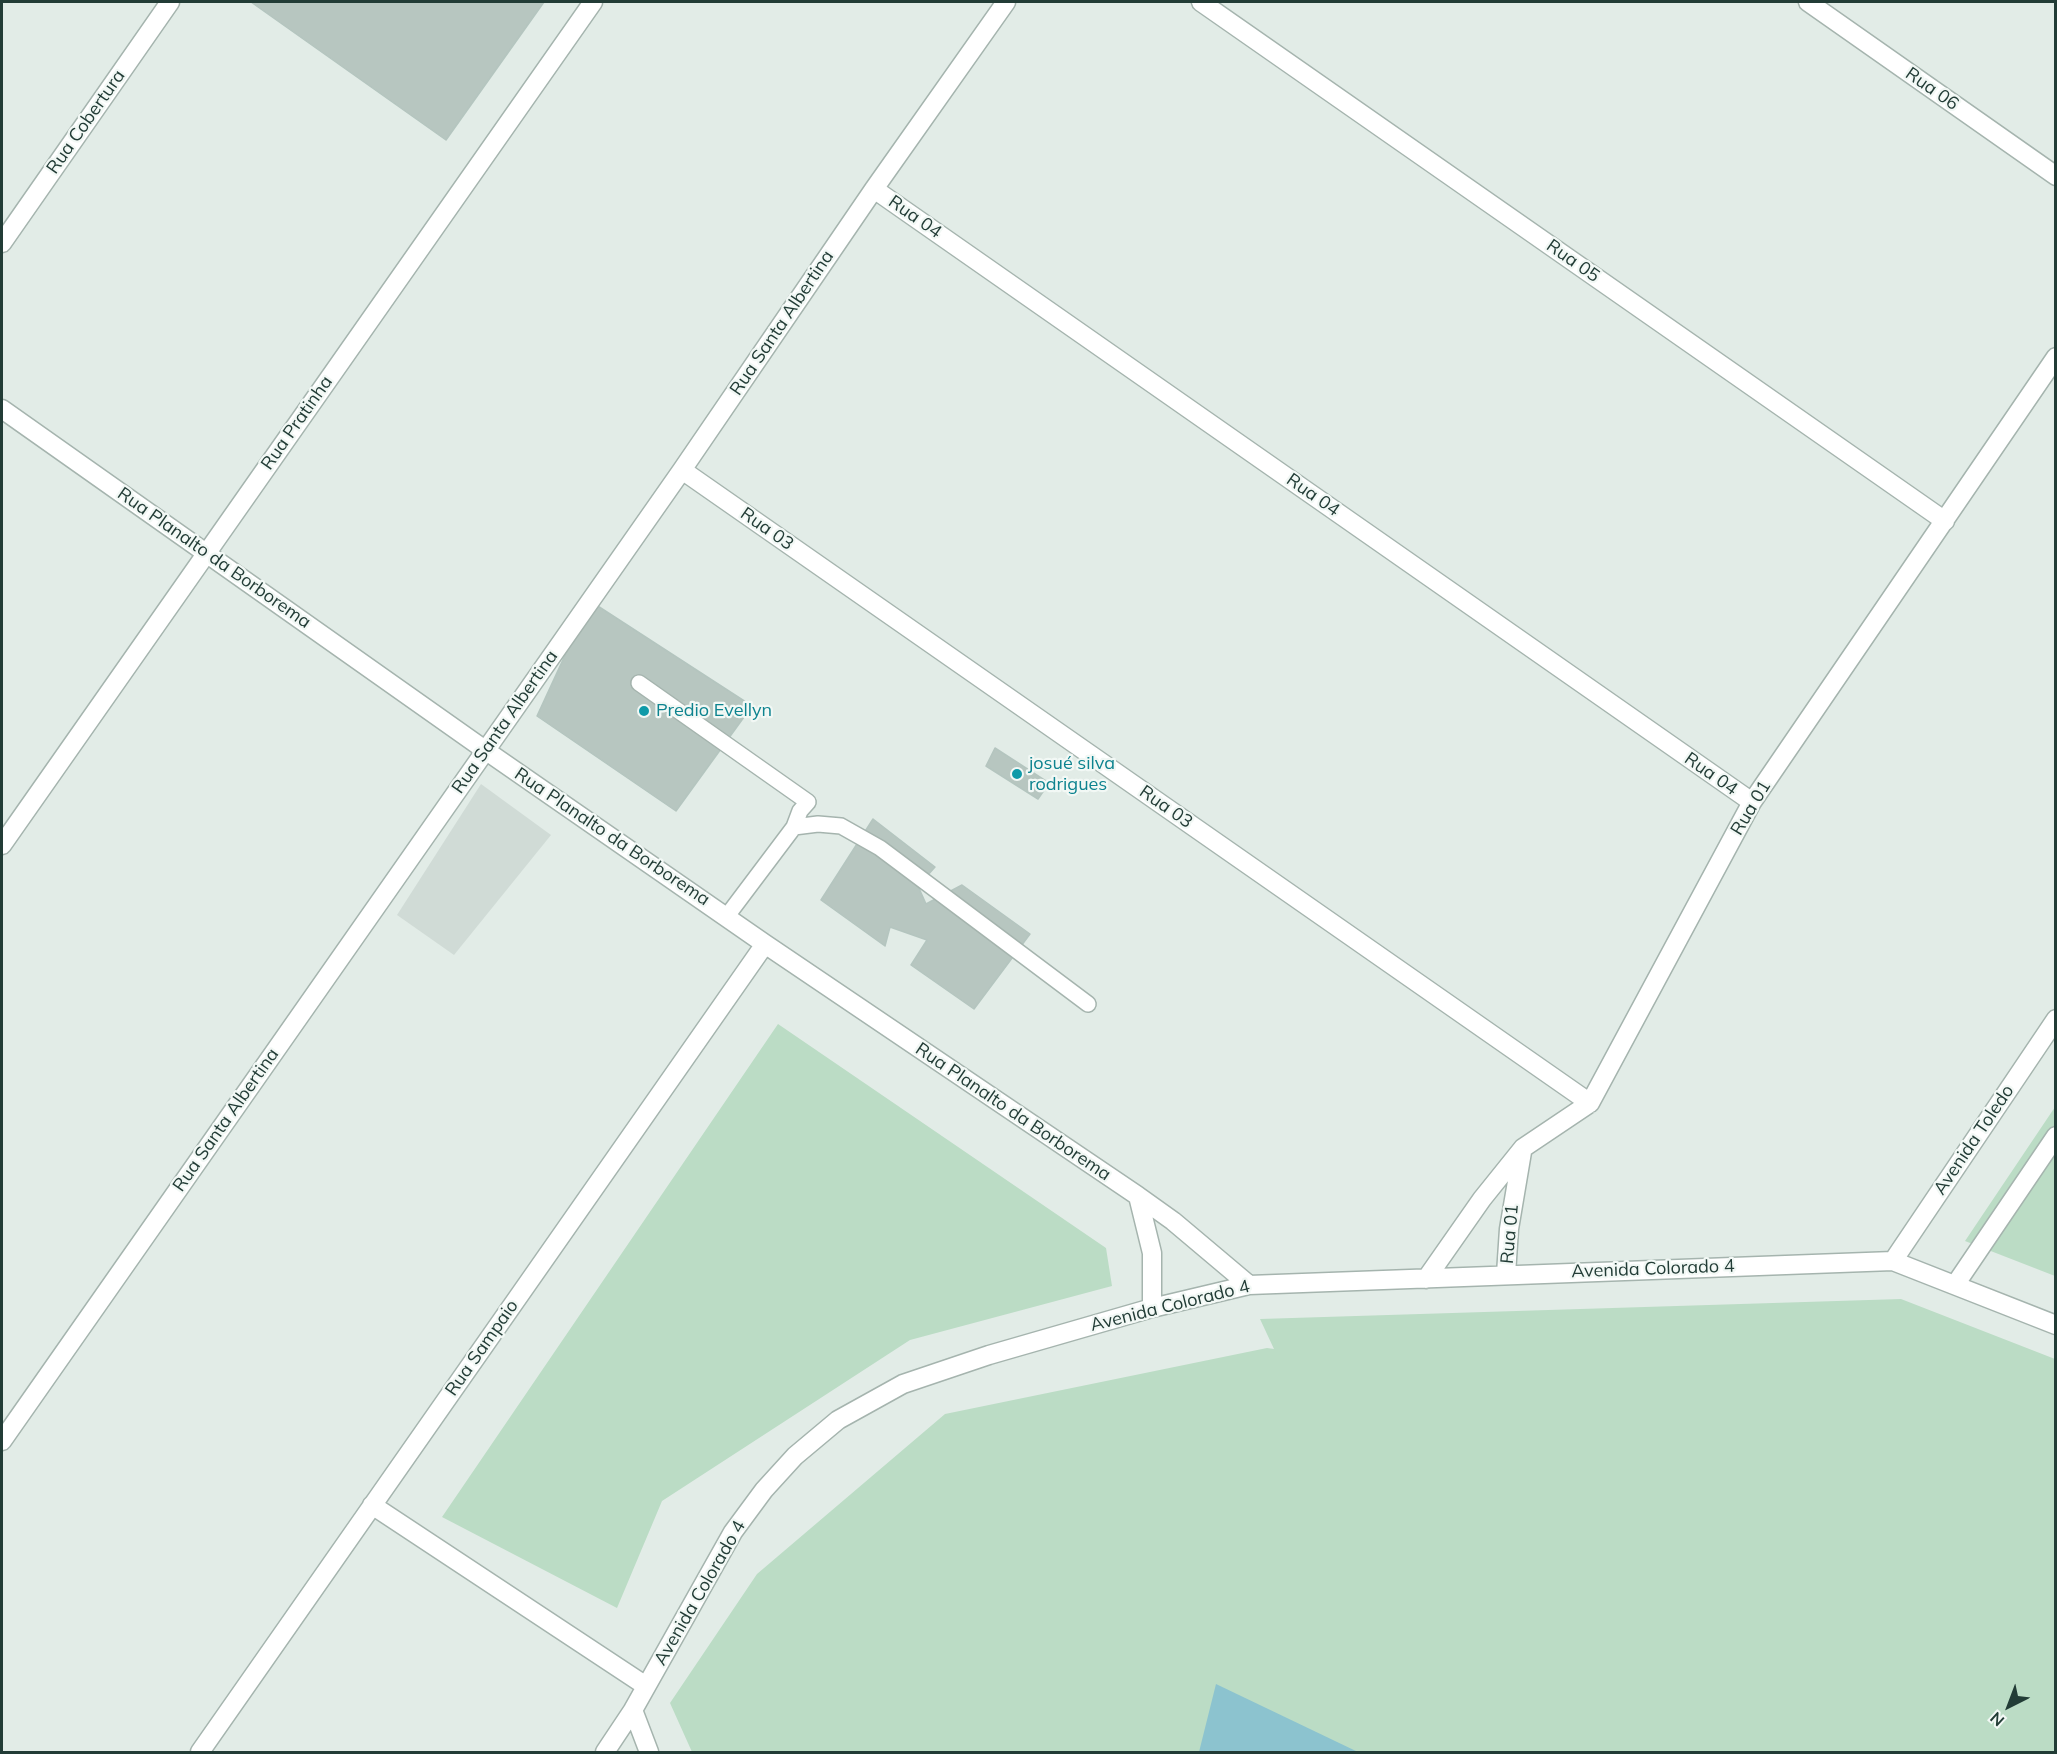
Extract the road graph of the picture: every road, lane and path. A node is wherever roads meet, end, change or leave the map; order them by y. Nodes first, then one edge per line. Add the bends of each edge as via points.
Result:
1 (170, 2) edge
2 (593, 2) edge
3 (1006, 2) edge
4 (1201, 2) edge
5 (1808, 2) edge
6 (2055, 176) edge
7 (874, 189) junction
8 (2, 243) edge
9 (2055, 357) edge
10 (2, 409) edge
11 (682, 470) junction
12 (1945, 521) junction
13 (206, 553) junction
14 (639, 683) dead end
15 (485, 750) junction
16 (1752, 802) junction
17 (794, 827) junction
18 (2, 845) edge
19 (727, 916) junction
20 (765, 944) junction
21 (1088, 1004) dead end
22 (2055, 1019) edge
23 (1590, 1102) junction
24 (2055, 1136) edge
25 (1523, 1148) junction
26 (1138, 1196) junction
27 (1893, 1261) junction
28 (1506, 1274) junction
29 (1426, 1279) junction
30 (1955, 1284) junction
31 (1249, 1285) junction
32 (1152, 1308) junction
33 (2055, 1325) edge
34 (2, 1441) edge
35 (372, 1505) junction
36 (646, 1686) junction
37 (633, 1710) junction
38 (200, 1752) edge
39 (605, 1752) edge
40 (649, 1752) edge

1 - 8 street, Rua Cobertura
2 - 13 street, Rua Pratinha
3 - 7 street, Rua Santa Albertina
4 - 12 street, Rua 05
5 - 6 street, Rua 06
7 - 11 street, Rua Santa Albertina
7 - 16 street, Rua 04
9 - 12 street, Rua 01
10 - 13 street, Rua Planalto da Borborema
11 - 15 street, Rua Santa Albertina
11 - 23 street, Rua 03
12 - 16 street, Rua 01
13 - 15 street, Rua Planalto da Borborema
13 - 18 street, Rua Pratinha
14 - 17 lane via 808,802
15 - 19 street, Rua Planalto da Borborema
15 - 34 street, Rua Santa Albertina
16 - 23 street, Rua 01
17 - 19 lane
17 - 21 lane via 841,826 880,848
19 - 20 street, Rua Planalto da Borborema
20 - 26 street, Rua Planalto da Borborema
20 - 35 street, Rua Sampaio
22 - 27 street, Avenida Toledo
23 - 25 street, Rua 01
24 - 30 street
25 - 28 street, Rua 01 via 1512,1202
25 - 29 street
26 - 31 street, Rua Planalto da Borborema
26 - 32 street via 1152,1253
27 - 28 street, Avenida Colorado 4
27 - 30 street, Avenida Colorado 4
28 - 29 street, Avenida Colorado 4
29 - 31 street, Avenida Colorado 4
30 - 33 street, Avenida Colorado 4
31 - 32 street, Avenida Colorado 4
32 - 36 street, Avenida Colorado 4 via 903,1384 838,1420 795,1456 733,1532
35 - 36 street
35 - 38 street, Rua Sampaio
36 - 37 street, Avenida Colorado 4
37 - 39 street, Avenida Colorado 4
37 - 40 street

